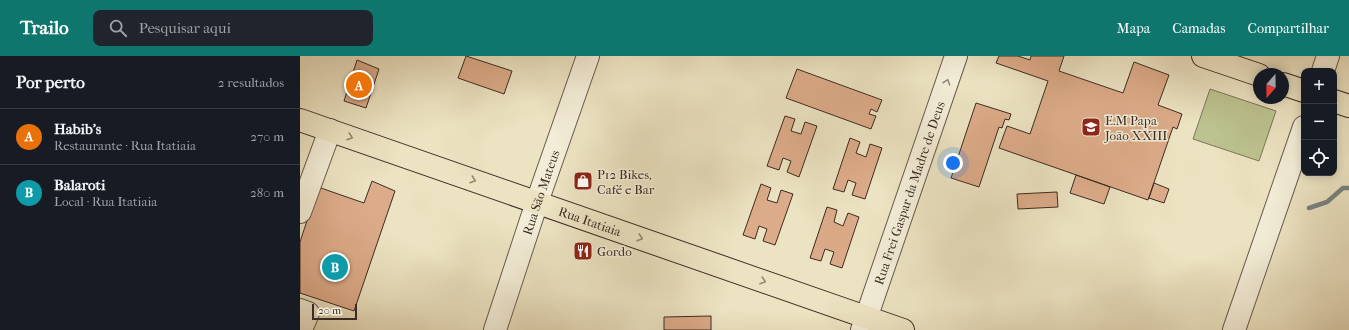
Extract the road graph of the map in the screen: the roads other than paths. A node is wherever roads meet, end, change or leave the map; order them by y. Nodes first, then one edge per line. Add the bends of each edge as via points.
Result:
1 (588, 56) edge
2 (956, 56) edge
3 (1203, 56) edge
4 (1328, 56) edge
5 (1324, 68) edge
6 (1253, 73) edge
7 (1289, 86) edge
8 (1301, 90) edge
9 (1337, 102) edge
10 (1349, 106) edge
11 (300, 120) edge
12 (330, 130) junction
13 (1301, 136) edge
14 (537, 202) junction
15 (300, 212) edge
16 (300, 310) edge
17 (864, 324) edge
18 (301, 330) edge
19 (495, 330) edge
20 (903, 330) edge
21 (1234, 330) edge

1 - 14 street, Rua São Mateus
17 -> 2 street, Rua Frei Gaspar da Madre de Deus
3 - 6 main road
4 - 5 street
7 - 8 main road
9 - 10 main road
11 - 12 main road, Rua Itatiaia
12 -> 14 main road, Rua Itatiaia
12 - 15 street
13 - 21 street
14 -> 17 main road, Rua Itatiaia
14 - 19 street, Rua São Mateus
16 - 18 street via 308,313
17 - 20 main road, Rua Itatiaia

